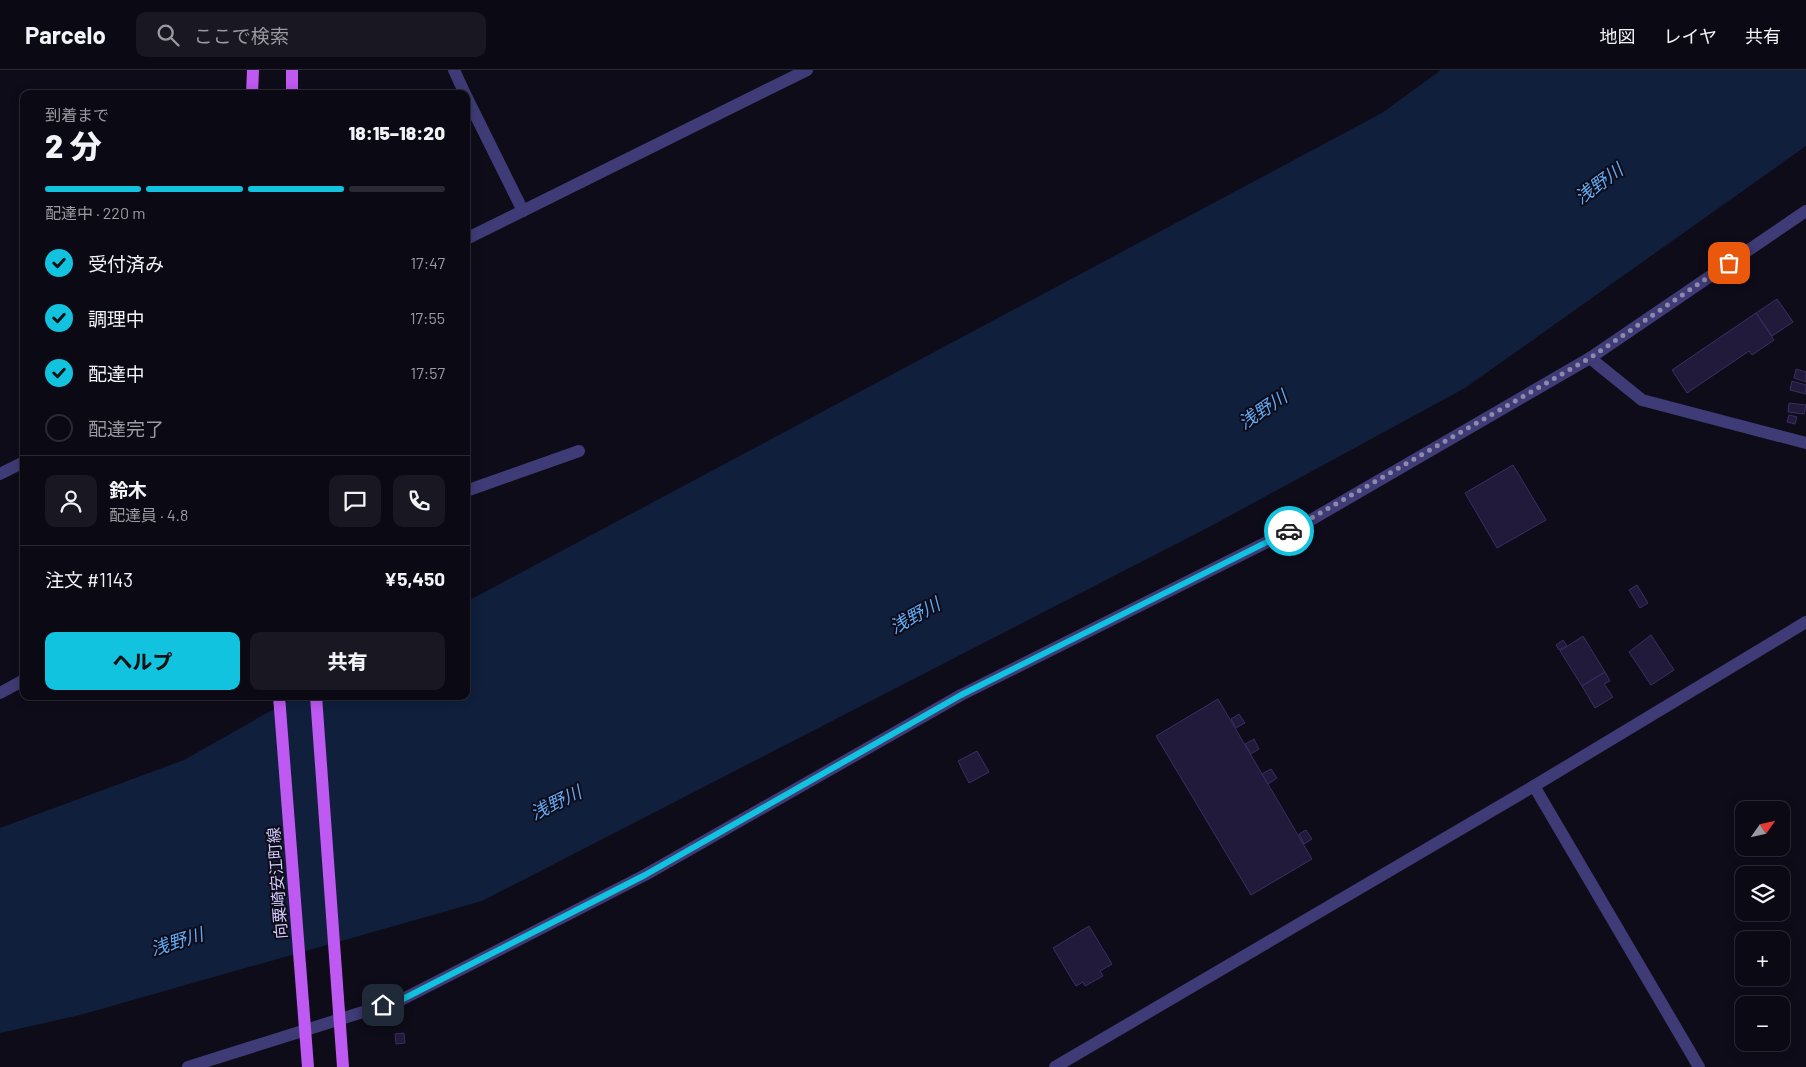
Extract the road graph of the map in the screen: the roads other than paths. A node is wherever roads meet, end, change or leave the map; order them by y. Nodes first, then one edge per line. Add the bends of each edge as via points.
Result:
1 (253, 70) edge
2 (292, 70) edge
3 (454, 70) edge
4 (807, 70) edge
5 (252, 90) edge
6 (292, 90) edge
7 (464, 90) edge
8 (470, 103) edge
9 (1806, 210) edge
10 (523, 211) junction
11 (470, 237) edge
12 (1590, 358) junction
13 (1806, 444) edge
14 (579, 451) dead end
15 (20, 464) edge
16 (0, 474) edge
17 (470, 490) edge
18 (1806, 622) edge
19 (20, 682) edge
20 (0, 693) edge
21 (279, 700) edge
22 (316, 700) edge
23 (1534, 786) junction
24 (188, 1067) edge
25 (308, 1067) edge
26 (343, 1067) edge
27 (1054, 1067) edge
28 (1698, 1067) edge

1 - 5 main road
2 - 6 main road
3 - 7 street
4 - 10 street
8 - 10 street
9 - 12 street
10 - 11 street
12 - 13 street via 1642,400
12 - 24 street via 1308,521 961,695 645,875 401,1000
14 - 17 street
15 - 16 street
18 - 23 street
19 - 20 street
21 - 25 main road, 向粟崎安江町線, bridge
22 - 26 main road, bridge
23 - 27 street
23 - 28 street

